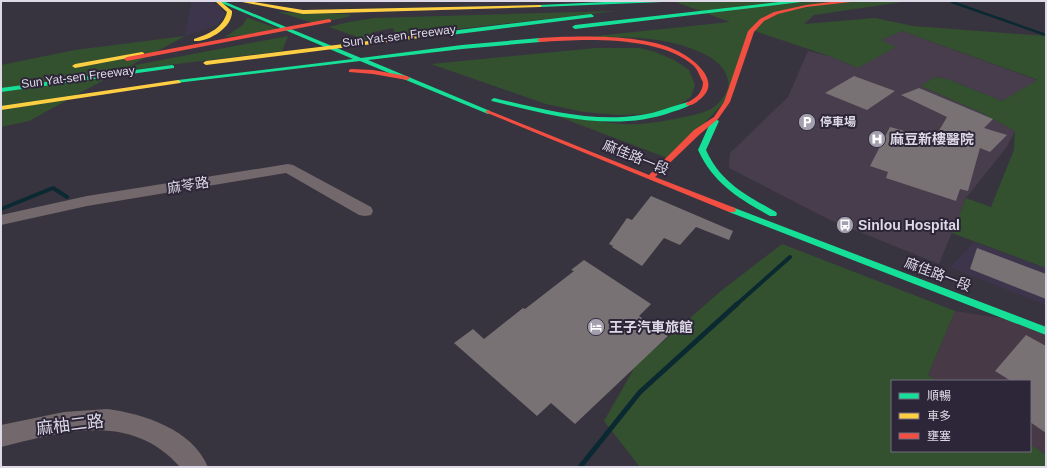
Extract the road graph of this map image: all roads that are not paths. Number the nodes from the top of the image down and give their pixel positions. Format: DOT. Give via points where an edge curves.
graph roads {
  1 [pos="218,1"];
  2 [pos="236,1"];
  3 [pos="240,1"];
  4 [pos="721,1"];
  5 [pos="801,1"];
  6 [pos="851,1"];
  7 [pos="665,4"];
  8 [pos="682,5"];
  9 [pos="460,9"];
  10 [pos="304,26"];
  11 [pos="290,29"];
  12 [pos="86,64"];
  13 [pos="198,64"];
  14 [pos="400,64"];
  15 [pos="182,66"];
  16 [pos="63,68"];
  17 [pos="322,69"];
  18 [pos="407,78"];
  19 [pos="1,90"];
  20 [pos="1,99"];
  21 [pos="84,105"];
  22 [pos="1,108"];
  23 [pos="1,117"];
  24 [pos="716,118"];
  25 [pos="544,121"];
  26 [pos="650,178"];
  27 [pos="724,194"];
  28 [pos="365,211"];
  29 [pos="1,220"];
  30 [pos="1046,331"];
  31 [pos="1,436"];
  32 [pos="196,467"];
  1 -- 11 [label="main road, 麻佳路一段"];
  1 -- 12 [label="main road" via="230,12 230,18 222,28 208,36 179,46"];
  2 -- 10 [label="main road"];
  3 -- 9 [label="main road" via="303,12"];
  4 -- 8 [label="main road"];
  5 -- 20 [label="main road, Sun Yat-sen Freeway" via="406,46"];
  6 -- 24 [label="main road" via="799,8 776,13 762,20 750,31 727,102"];
  7 -- 9 [label="main road"];
  7 -- 13 [label="main road, Sun Yat-sen Freeway"];
  9 -- 10 [label="main road" via="360,17"];
  10 -- 11 [label="main road"];
  10 -- 14 [label="main road"];
  11 -- 12 [label="main road" via="130,59"];
  11 -- 18 [label="main road, 麻佳路一段"];
  12 -- 16 [label="main road"];
  15 -- 19 [label="main road, Sun Yat-sen Freeway"];
  17 -- 18 [label="main road" via="360,71"];
  17 -- 22 [label="main road" via="192,80"];
  17 -- 25 [label="main road" via="421,52 572,39 646,43 679,53 702,70 706,81 705,89 693,102 650,116 621,120 564,117 490,99"];
  18 -- 26 [label="main road, 麻佳路一段"];
  21 -- 23 [label="main road"];
  24 -- 26 [label="main road" via="696,132"];
  24 -- 27 [label="main road" via="702,150 707,164 718,178 732,189 777,216"];
  26 -- 30 [label="main road, 麻佳路一段"];
  28 -- 29 [label="street, 麻苓路" via="288,168 87,201"];
  31 -- 32 [label="street, 麻柚二路" via="67,422 124,422 156,432 169,440"];
}
